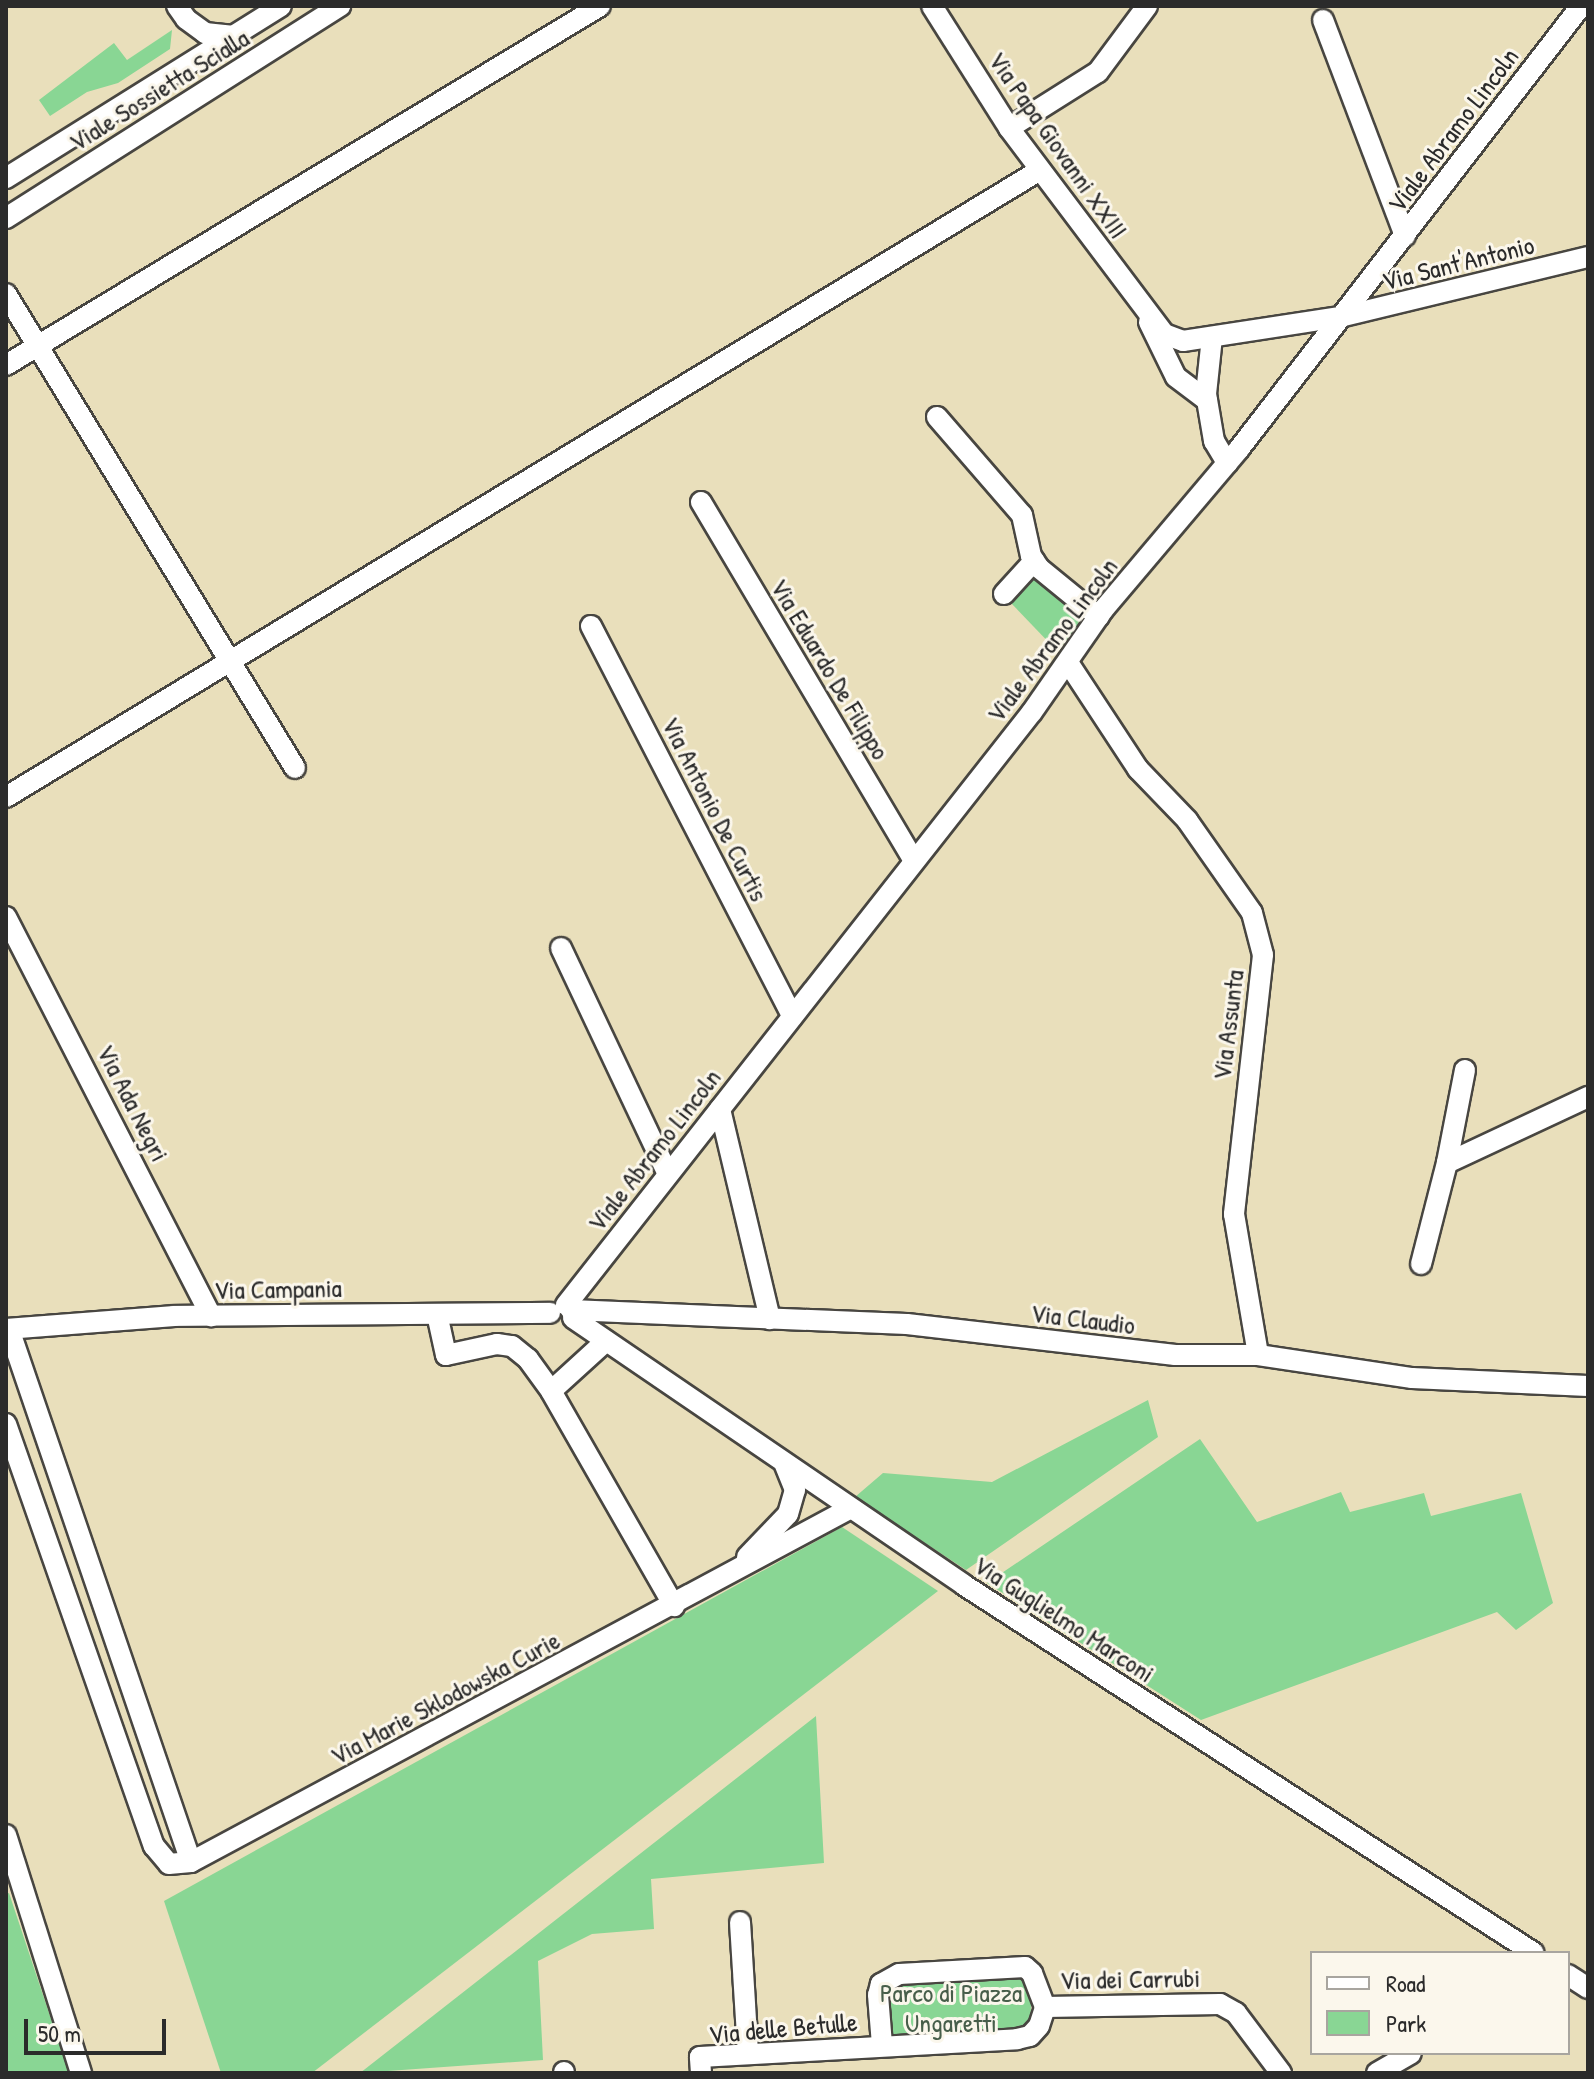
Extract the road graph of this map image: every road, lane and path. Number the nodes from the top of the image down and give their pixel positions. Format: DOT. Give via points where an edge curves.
graph roads {
  1 [pos="281,6"];
  2 [pos="340,6"];
  3 [pos="600,6"];
  4 [pos="932,6"];
  5 [pos="1147,6"];
  6 [pos="1581,6"];
  7 [pos="182,12"];
  8 [pos="1323,20"];
  9 [pos="234,36"];
  10 [pos="180,69"];
  11 [pos="1009,128"];
  12 [pos="1040,170"];
  13 [pos="6,178"];
  14 [pos="12,214"];
  15 [pos="1405,236"];
  16 [pos="6,238"];
  17 [pos="1588,257"];
  18 [pos="6,294"];
  19 [pos="1144,311"];
  20 [pos="1340,317"];
  21 [pos="1212,337"];
  22 [pos="37,346"];
  23 [pos="6,365"];
  24 [pos="1207,400"];
  25 [pos="937,417"];
  26 [pos="1227,463"];
  27 [pos="701,502"];
  28 [pos="1034,561"];
  29 [pos="1004,594"];
  30 [pos="1099,617"];
  31 [pos="591,626"];
  32 [pos="229,660"];
  33 [pos="1069,664"];
  34 [pos="295,768"];
  35 [pos="6,797"];
  36 [pos="914,861"];
  37 [pos="6,917"];
  38 [pos="561,948"];
  39 [pos="792,1016"];
  40 [pos="1465,1070"];
  41 [pos="1588,1097"];
  42 [pos="720,1109"];
  43 [pos="1447,1163"];
  44 [pos="668,1174"];
  45 [pos="1421,1264"];
  46 [pos="565,1312"];
  47 [pos="437,1314"];
  48 [pos="211,1316"];
  49 [pos="770,1319"];
  50 [pos="7,1329"];
  51 [pos="606,1341"];
  52 [pos="1258,1355"];
  53 [pos="1588,1386"];
  54 [pos="551,1391"];
  55 [pos="6,1424"];
  56 [pos="785,1465"];
  57 [pos="849,1509"];
  58 [pos="722,1580"];
  59 [pos="674,1606"];
  60 [pos="6,1835"];
  61 [pos="191,1862"];
  62 [pos="740,1922"];
  63 [pos="1531,1951"];
  64 [pos="1570,1976"];
  65 [pos="1588,1988"];
  66 [pos="1045,2007"];
  67 [pos="882,2045"];
  68 [pos="748,2054"];
  69 [pos="1408,2055"];
  70 [pos="81,2073"];
  71 [pos="701,2073"];
  72 [pos="1281,2073"];
  73 [pos="1377,2073"];
  1 -- 9 [label="street, Viale Sossietta Scialla"];
  2 -- 14 [label="street, Viale Sossietta Scialla"];
  3 -- 22 [label="street"];
  4 -- 11 [label="street, Via Papa Giovanni XXIII"];
  5 -- 11 [label="street" via="1098,72"];
  6 -- 15 [label="street, Viale Abramo Lincoln"];
  7 -- 9 [label="street" via="205,33"];
  7 -- 10 [label="street" via="190,44"];
  8 -- 15 [label="street"];
  9 -- 10 [label="street, Viale Sossietta Scialla"];
  10 -- 13 [label="street, Viale Sossietta Scialla"];
  11 -- 12 [label="street, Via Papa Giovanni XXIII"];
  12 -- 19 [label="street, Via Papa Giovanni XXIII"];
  12 -- 32 [label="street"];
  14 -- 16 [label="street"];
  15 -- 20 [label="street, Viale Abramo Lincoln"];
  17 -- 20 [label="street, Via Sant'Antonio"];
  18 -- 22 [label="street"];
  19 -- 21 [label="street, Via Papa Giovanni XXIII" via="1164,334 1183,341"];
  19 -- 24 [label="street, Via Papa Giovanni XXIII" via="1176,377"];
  20 -- 21 [label="street, Via Sant'Antonio"];
  20 -- 26 [label="street, Viale Abramo Lincoln"];
  21 -- 24 [label="street"];
  22 -- 23 [label="street"];
  22 -- 32 [label="street"];
  24 -- 26 [label="street" via="1214,441"];
  25 -- 28 [label="street" via="1022,515"];
  26 -- 30 [label="street, Viale Abramo Lincoln"];
  27 -- 36 [label="street, Via Eduardo De Filippo"];
  28 -- 29 [label="street"];
  28 -- 30 [label="street"];
  30 -- 33 [label="street, Viale Abramo Lincoln"];
  31 -- 39 [label="street, Via Antonio De Curtis"];
  32 -- 34 [label="street"];
  32 -- 35 [label="street"];
  33 -- 36 [label="street, Viale Abramo Lincoln"];
  33 -- 52 [label="street, Via Assunta" via="1138,769 1187,820 1252,913 1263,955 1234,1214"];
  36 -- 39 [label="street, Viale Abramo Lincoln"];
  37 -- 48 [label="street, Via Ada Negri"];
  38 -- 44 [label="street"];
  39 -- 42 [label="street, Viale Abramo Lincoln"];
  40 -- 43 [label="street"];
  41 -- 43 [label="street"];
  42 -- 44 [label="street, Viale Abramo Lincoln"];
  42 -- 49 [label="street"];
  43 -- 45 [label="street"];
  44 -- 46 [label="street, Viale Abramo Lincoln"];
  46 -- 47 [label="street, Via Campania"];
  46 -- 49 [label="street, Via Claudio"];
  46 -- 51 [label="street, Via Guglielmo Marconi"];
  47 -- 48 [label="street, Via Campania"];
  47 -- 54 [label="street" via="446,1355 497,1344 512,1346"];
  48 -- 50 [label="street, Via Campania"];
  49 -- 52 [label="street, Via Claudio" via="907,1324 1175,1355"];
  50 -- 61 [label="street"];
  51 -- 54 [label="street"];
  51 -- 56 [label="street, Via Guglielmo Marconi"];
  52 -- 53 [label="street, Via Claudio" via="1412,1378"];
  54 -- 59 [label="street"];
  55 -- 61 [label="street" via="154,1846 169,1864"];
  56 -- 57 [label="street, Via Guglielmo Marconi"];
  56 -- 58 [label="street, Via Marie Sklodowska Curie" via="795,1490 788,1514"];
  57 -- 58 [label="street, Via Marie Sklodowska Curie"];
  57 -- 63 [label="street, Via Guglielmo Marconi"];
  58 -- 59 [label="street, Via Marie Sklodowska Curie"];
  59 -- 61 [label="street, Via Marie Sklodowska Curie"];
  60 -- 70 [label="street"];
  62 -- 68 [label="street"];
  64 -- 65 [label="street"];
  66 -- 67 [label="street, Via delle Betulle" via="1030,2036"];
  66 -- 67 [label="street" via="1037,1982 1025,1967 899,1974 881,1984 878,1995"];
  66 -- 72 [label="street, Via dei Carrubi" via="1220,2004 1236,2013"];
  67 -- 68 [label="street, Via delle Betulle"];
  68 -- 71 [label="street, Via delle Betulle" via="700,2057"];
  69 -- 73 [label="street"];
}
